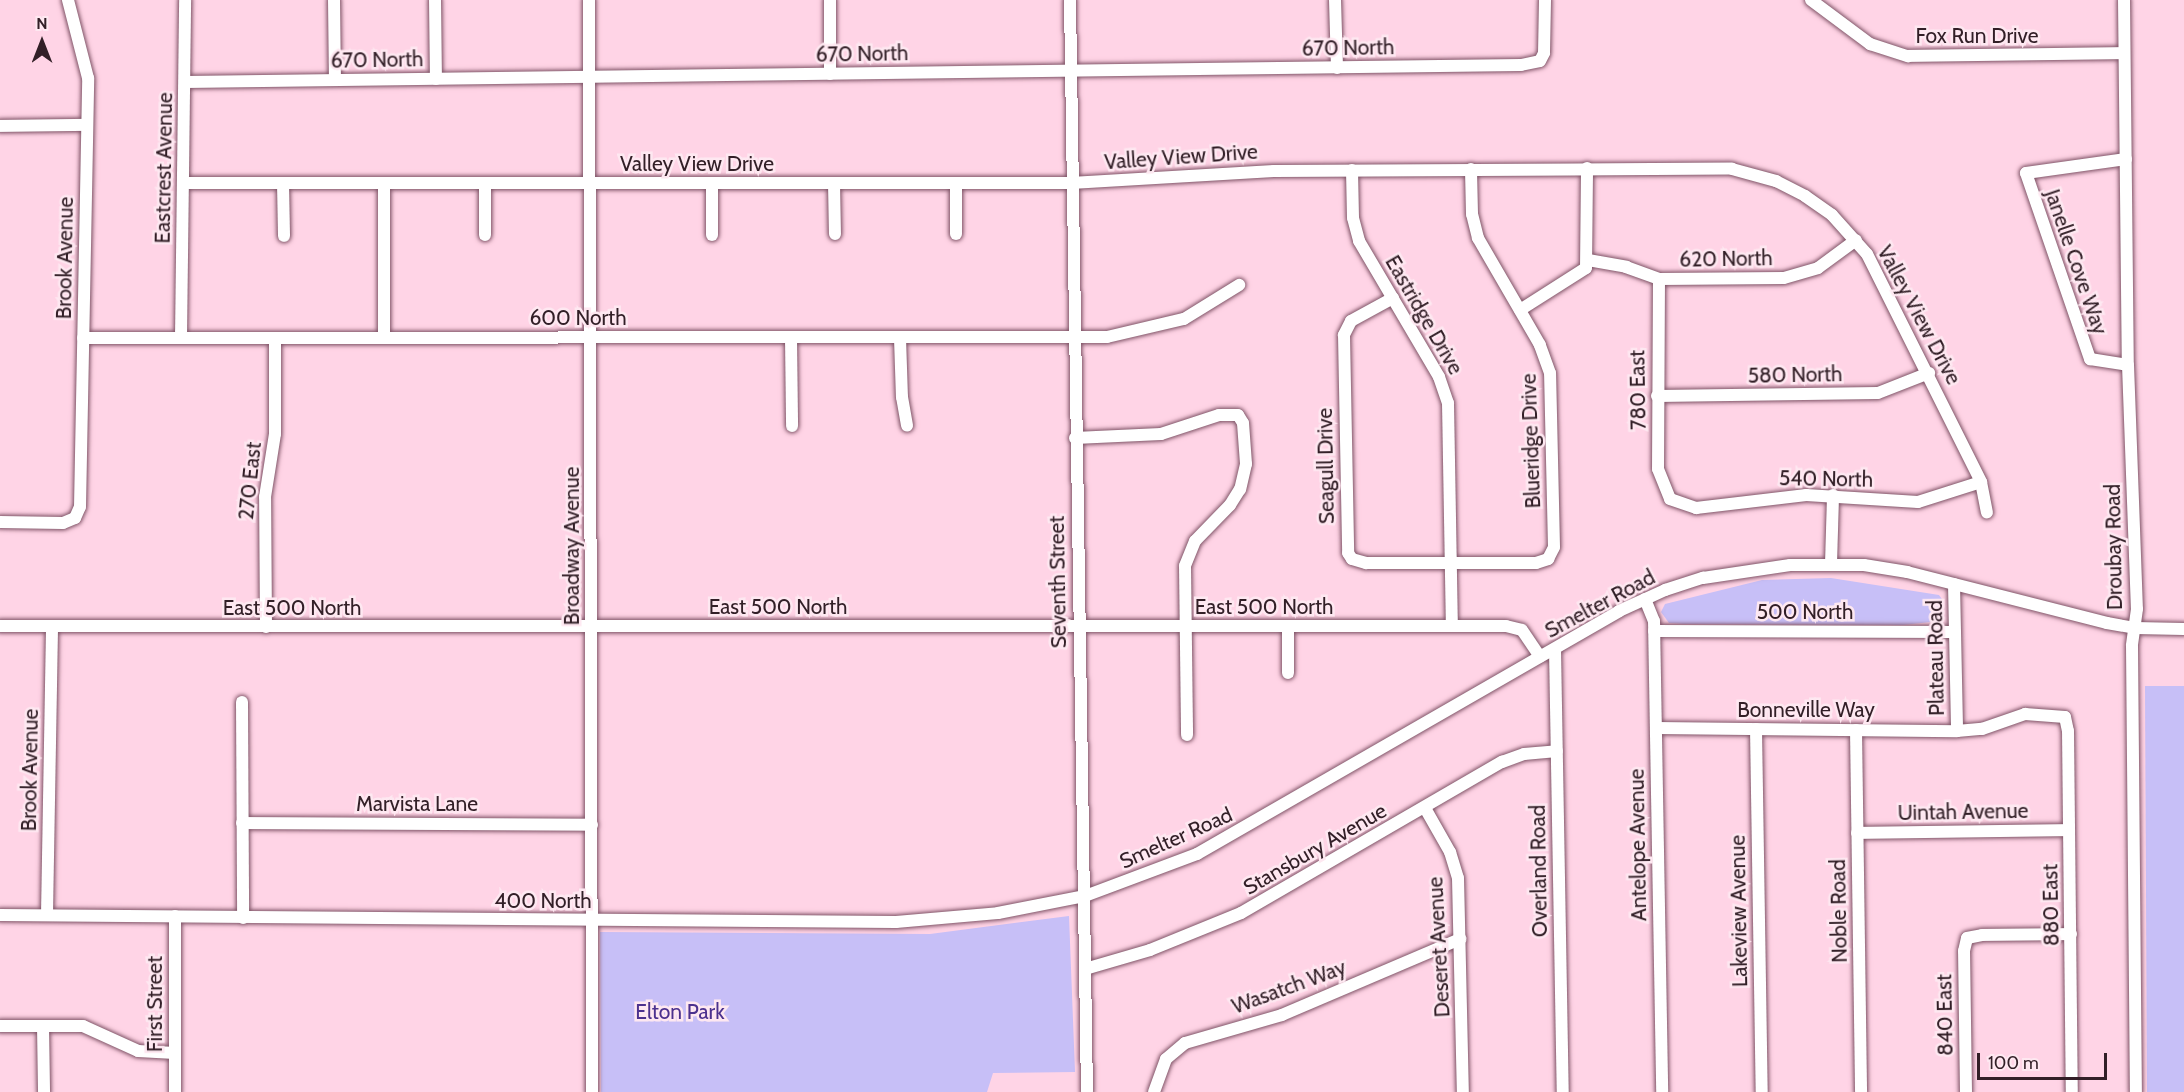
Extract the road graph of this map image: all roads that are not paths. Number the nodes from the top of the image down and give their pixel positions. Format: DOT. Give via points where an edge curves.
graph roads {
  1 [pos="68,0"];
  2 [pos="185,0"];
  3 [pos="334,0"];
  4 [pos="435,0"];
  5 [pos="590,0"];
  6 [pos="830,0"];
  7 [pos="1070,0"];
  8 [pos="1335,0"];
  9 [pos="1545,0"];
  10 [pos="1811,0"];
  11 [pos="2124,0"];
  12 [pos="2124,53"];
  13 [pos="1337,68"];
  14 [pos="1071,71"];
  15 [pos="830,74"];
  16 [pos="591,77"];
  17 [pos="436,79"];
  18 [pos="335,80"];
  19 [pos="185,82"];
  20 [pos="87,125"];
  21 [pos="0,126"];
  22 [pos="2126,159"];
  23 [pos="1587,168"];
  24 [pos="1472,169"];
  25 [pos="1352,170"];
  26 [pos="183,183"];
  27 [pos="283,183"];
  28 [pos="384,183"];
  29 [pos="484,183"];
  30 [pos="592,183"];
  31 [pos="712,183"];
  32 [pos="834,183"];
  33 [pos="956,183"];
  34 [pos="1071,183"];
  35 [pos="835,234"];
  36 [pos="957,234"];
  37 [pos="484,235"];
  38 [pos="712,235"];
  39 [pos="284,236"];
  40 [pos="1856,240"];
  41 [pos="1588,260"];
  42 [pos="1659,279"];
  43 [pos="1239,285"];
  44 [pos="1393,298"];
  45 [pos="1520,310"];
  46 [pos="1074,337"];
  47 [pos="83,338"];
  48 [pos="181,338"];
  49 [pos="275,338"];
  50 [pos="384,338"];
  51 [pos="591,338"];
  52 [pos="791,338"];
  53 [pos="900,338"];
  54 [pos="2128,365"];
  55 [pos="1929,373"];
  56 [pos="1658,396"];
  57 [pos="792,426"];
  58 [pos="907,426"];
  59 [pos="1075,438"];
  60 [pos="1981,482"];
  61 [pos="1833,495"];
  62 [pos="1670,499"];
  63 [pos="1987,512"];
  64 [pos="0,522"];
  65 [pos="1451,563"];
  66 [pos="1831,564"];
  67 [pos="1954,584"];
  68 [pos="1645,599"];
  69 [pos="0,626"];
  70 [pos="52,626"];
  71 [pos="1078,626"];
  72 [pos="1183,626"];
  73 [pos="1288,626"];
  74 [pos="1452,626"];
  75 [pos="266,627"];
  76 [pos="591,627"];
  77 [pos="2135,628"];
  78 [pos="2184,629"];
  79 [pos="1654,631"];
  80 [pos="1955,632"];
  81 [pos="1555,649"];
  82 [pos="1540,657"];
  83 [pos="1288,673"];
  84 [pos="242,702"];
  85 [pos="2065,717"];
  86 [pos="1656,728"];
  87 [pos="1756,729"];
  88 [pos="1856,730"];
  89 [pos="1957,731"];
  90 [pos="1187,735"];
  91 [pos="1557,751"];
  92 [pos="1425,808"];
  93 [pos="242,823"];
  94 [pos="592,825"];
  95 [pos="2069,830"];
  96 [pos="1857,833"];
  97 [pos="1085,896"];
  98 [pos="0,915"];
  99 [pos="47,915"];
  100 [pos="175,916"];
  101 [pos="243,918"];
  102 [pos="592,921"];
  103 [pos="2070,934"];
  104 [pos="1460,939"];
  105 [pos="1085,969"];
  106 [pos="0,1026"];
  107 [pos="43,1026"];
  108 [pos="175,1053"];
  109 [pos="44,1092"];
  110 [pos="175,1092"];
  111 [pos="592,1092"];
  112 [pos="1087,1092"];
  113 [pos="1154,1092"];
  114 [pos="1463,1092"];
  115 [pos="1563,1092"];
  116 [pos="1662,1092"];
  117 [pos="1762,1092"];
  118 [pos="1861,1092"];
  119 [pos="1966,1092"];
  120 [pos="2073,1092"];
  121 [pos="2136,1092"];
  1 -- 20 [label="street, Brook Avenue" via="87,68"];
  2 -- 19 [label="street, Eastcrest Avenue"];
  3 -- 18 [label="street"];
  4 -- 17 [label="street"];
  5 -- 16 [label="street, Broadway Avenue"];
  6 -- 15 [label="street"];
  7 -- 14 [label="street, Seventh Street"];
  8 -- 13 [label="street"];
  9 -- 13 [label="street, 670 North" via="1546,45 1540,61 1521,65"];
  10 -- 12 [label="street, Fox Run Drive" via="1861,39 1898,54"];
  11 -- 12 [label="street, Droubay Road"];
  12 -- 22 [label="street, Droubay Road"];
  13 -- 14 [label="street, 670 North"];
  14 -- 15 [label="street, 670 North"];
  14 -- 34 [label="street, Seventh Street"];
  15 -- 16 [label="street, 670 North"];
  16 -- 17 [label="street, 670 North"];
  16 -- 30 [label="street, Broadway Avenue"];
  17 -- 18 [label="street, 670 North"];
  18 -- 19 [label="street, 670 North"];
  19 -- 26 [label="street, Eastcrest Avenue"];
  20 -- 21 [label="street"];
  20 -- 47 [label="street, Brook Avenue"];
  22 -- 54 [label="street, Droubay Road"];
  22 -- 54 [label="street, Janelle Cove Way" via="2026,173 2090,359"];
  23 -- 24 [label="street, Valley View Drive"];
  23 -- 40 [label="street, Valley View Drive" via="1701,166 1754,174 1805,196"];
  23 -- 41 [label="street"];
  24 -- 25 [label="street, Valley View Drive"];
  24 -- 45 [label="street, Blueridge Drive" via="1476,230"];
  25 -- 34 [label="street, Valley View Drive"];
  25 -- 44 [label="street, Eastridge Drive" via="1356,234"];
  26 -- 27 [label="street, Valley View Drive"];
  26 -- 48 [label="street, Eastcrest Avenue"];
  27 -- 28 [label="street, Valley View Drive"];
  27 -- 39 [label="street"];
  28 -- 29 [label="street, Valley View Drive"];
  28 -- 50 [label="street"];
  29 -- 30 [label="street, Valley View Drive"];
  29 -- 37 [label="street"];
  30 -- 31 [label="street, Valley View Drive"];
  30 -- 51 [label="street, Broadway Avenue"];
  31 -- 32 [label="street, Valley View Drive"];
  31 -- 38 [label="street"];
  32 -- 33 [label="street, Valley View Drive"];
  32 -- 35 [label="street"];
  33 -- 34 [label="street, Valley View Drive"];
  33 -- 36 [label="street"];
  34 -- 46 [label="street, Seventh Street"];
  40 -- 42 [label="street, 620 North" via="1818,268 1798,276"];
  40 -- 55 [label="street, Valley View Drive" via="1878,269"];
  41 -- 42 [label="street, 620 North" via="1626,267"];
  41 -- 45 [label="street" via="1581,275"];
  42 -- 56 [label="street, 780 East"];
  43 -- 46 [label="street, 600 North" via="1198,312 1169,324 1123,335"];
  44 -- 65 [label="street, Eastridge Drive" via="1439,377 1448,403"];
  44 -- 65 [label="street, Seagull Drive" via="1351,321 1344,335 1348,553 1352,559 1366,563"];
  45 -- 65 [label="street, Blueridge Drive" via="1543,351 1550,373 1554,547 1548,559 1536,563"];
  46 -- 53 [label="street, 600 North"];
  46 -- 59 [label="street, Seventh Street"];
  47 -- 48 [label="street, 600 North"];
  47 -- 64 [label="street, Brook Avenue" via="80,507 75,518 63,523"];
  48 -- 49 [label="street, 600 North"];
  49 -- 50 [label="street, 600 North"];
  49 -- 75 [label="street, 270 East" via="275,434 265,497"];
  50 -- 51 [label="street, 600 North"];
  51 -- 52 [label="street, 600 North"];
  51 -- 76 [label="street, Broadway Avenue"];
  52 -- 53 [label="street, 600 North"];
  52 -- 57 [label="street"];
  53 -- 58 [label="street"];
  54 -- 77 [label="street, Droubay Road"];
  55 -- 56 [label="street, 580 North" via="1878,393"];
  55 -- 60 [label="street, Valley View Drive"];
  56 -- 62 [label="street, 780 East" via="1658,469"];
  59 -- 71 [label="street, Seventh Street"];
  59 -- 72 [label="street" via="1161,434 1219,414 1238,415 1246,433 1243,481 1230,505 1201,534 1187,557"];
  60 -- 61 [label="street, 540 North" via="1918,502"];
  60 -- 63 [label="street, Valley View Drive"];
  61 -- 62 [label="street, 540 North" via="1772,497 1696,508"];
  61 -- 66 [label="street"];
  65 -- 74 [label="street, Eastridge Drive"];
  66 -- 67 [label="street, Smelter Road" via="1896,570"];
  66 -- 68 [label="street, Smelter Road" via="1745,570 1703,578"];
  67 -- 77 [label="street, Smelter Road"];
  67 -- 80 [label="street, Plateau Road"];
  68 -- 79 [label="street, Antelope Avenue"];
  68 -- 81 [label="street, Smelter Road"];
  69 -- 70 [label="street, East 500 North"];
  70 -- 75 [label="street, East 500 North"];
  70 -- 99 [label="street, Brook Avenue"];
  71 -- 72 [label="street, East 500 North"];
  71 -- 76 [label="street, East 500 North"];
  71 -- 97 [label="street, Seventh Street"];
  72 -- 73 [label="street, East 500 North"];
  72 -- 90 [label="street"];
  73 -- 74 [label="street, East 500 North"];
  73 -- 83 [label="street"];
  74 -- 82 [label="street, East 500 North" via="1516,627"];
  75 -- 76 [label="street, East 500 North"];
  76 -- 94 [label="street, Broadway Avenue"];
  77 -- 78 [label="street, Smelter Road"];
  77 -- 121 [label="street, Droubay Road"];
  79 -- 80 [label="street, 500 North"];
  79 -- 86 [label="street, Antelope Avenue"];
  80 -- 89 [label="street, Plateau Road"];
  81 -- 82 [label="street, Smelter Road"];
  81 -- 91 [label="street, Overland Road"];
  82 -- 97 [label="street, Smelter Road" via="1247,828 1153,873"];
  84 -- 93 [label="street"];
  85 -- 89 [label="street, Bonneville Way" via="2025,714 1982,729"];
  85 -- 95 [label="street, 880 East"];
  86 -- 87 [label="street, Bonneville Way"];
  86 -- 116 [label="street, Antelope Avenue"];
  87 -- 88 [label="street, Bonneville Way"];
  87 -- 117 [label="street, Lakeview Avenue"];
  88 -- 89 [label="street, Bonneville Way"];
  88 -- 96 [label="street, Noble Road"];
  91 -- 92 [label="street, Stansbury Avenue" via="1509,759"];
  91 -- 115 [label="street, Overland Road"];
  92 -- 104 [label="street, Deseret Avenue" via="1456,870"];
  92 -- 105 [label="street, Stansbury Avenue" via="1241,913 1150,950"];
  93 -- 94 [label="street, Marvista Lane"];
  93 -- 101 [label="street"];
  94 -- 102 [label="street, Broadway Avenue"];
  95 -- 96 [label="street, Uintah Avenue"];
  95 -- 103 [label="street, 880 East"];
  96 -- 118 [label="street, Noble Road"];
  97 -- 102 [label="street, 400 North" via="998,913 930,920"];
  97 -- 105 [label="street, Seventh Street"];
  98 -- 99 [label="street, 400 North"];
  99 -- 100 [label="street, 400 North"];
  100 -- 101 [label="street, 400 North"];
  100 -- 108 [label="street, First Street"];
  101 -- 102 [label="street, 400 North"];
  102 -- 111 [label="street, Broadway Avenue"];
  103 -- 119 [label="street, 840 East" via="1967,938"];
  103 -- 120 [label="street, 880 East"];
  104 -- 113 [label="street, Wasatch Way" via="1282,1015 1185,1043 1166,1059"];
  104 -- 114 [label="street, Deseret Avenue"];
  105 -- 112 [label="street, Seventh Street"];
  106 -- 107 [label="street"];
  107 -- 108 [label="street" via="82,1026 138,1051"];
  107 -- 109 [label="street"];
  108 -- 110 [label="street, First Street"];
}
